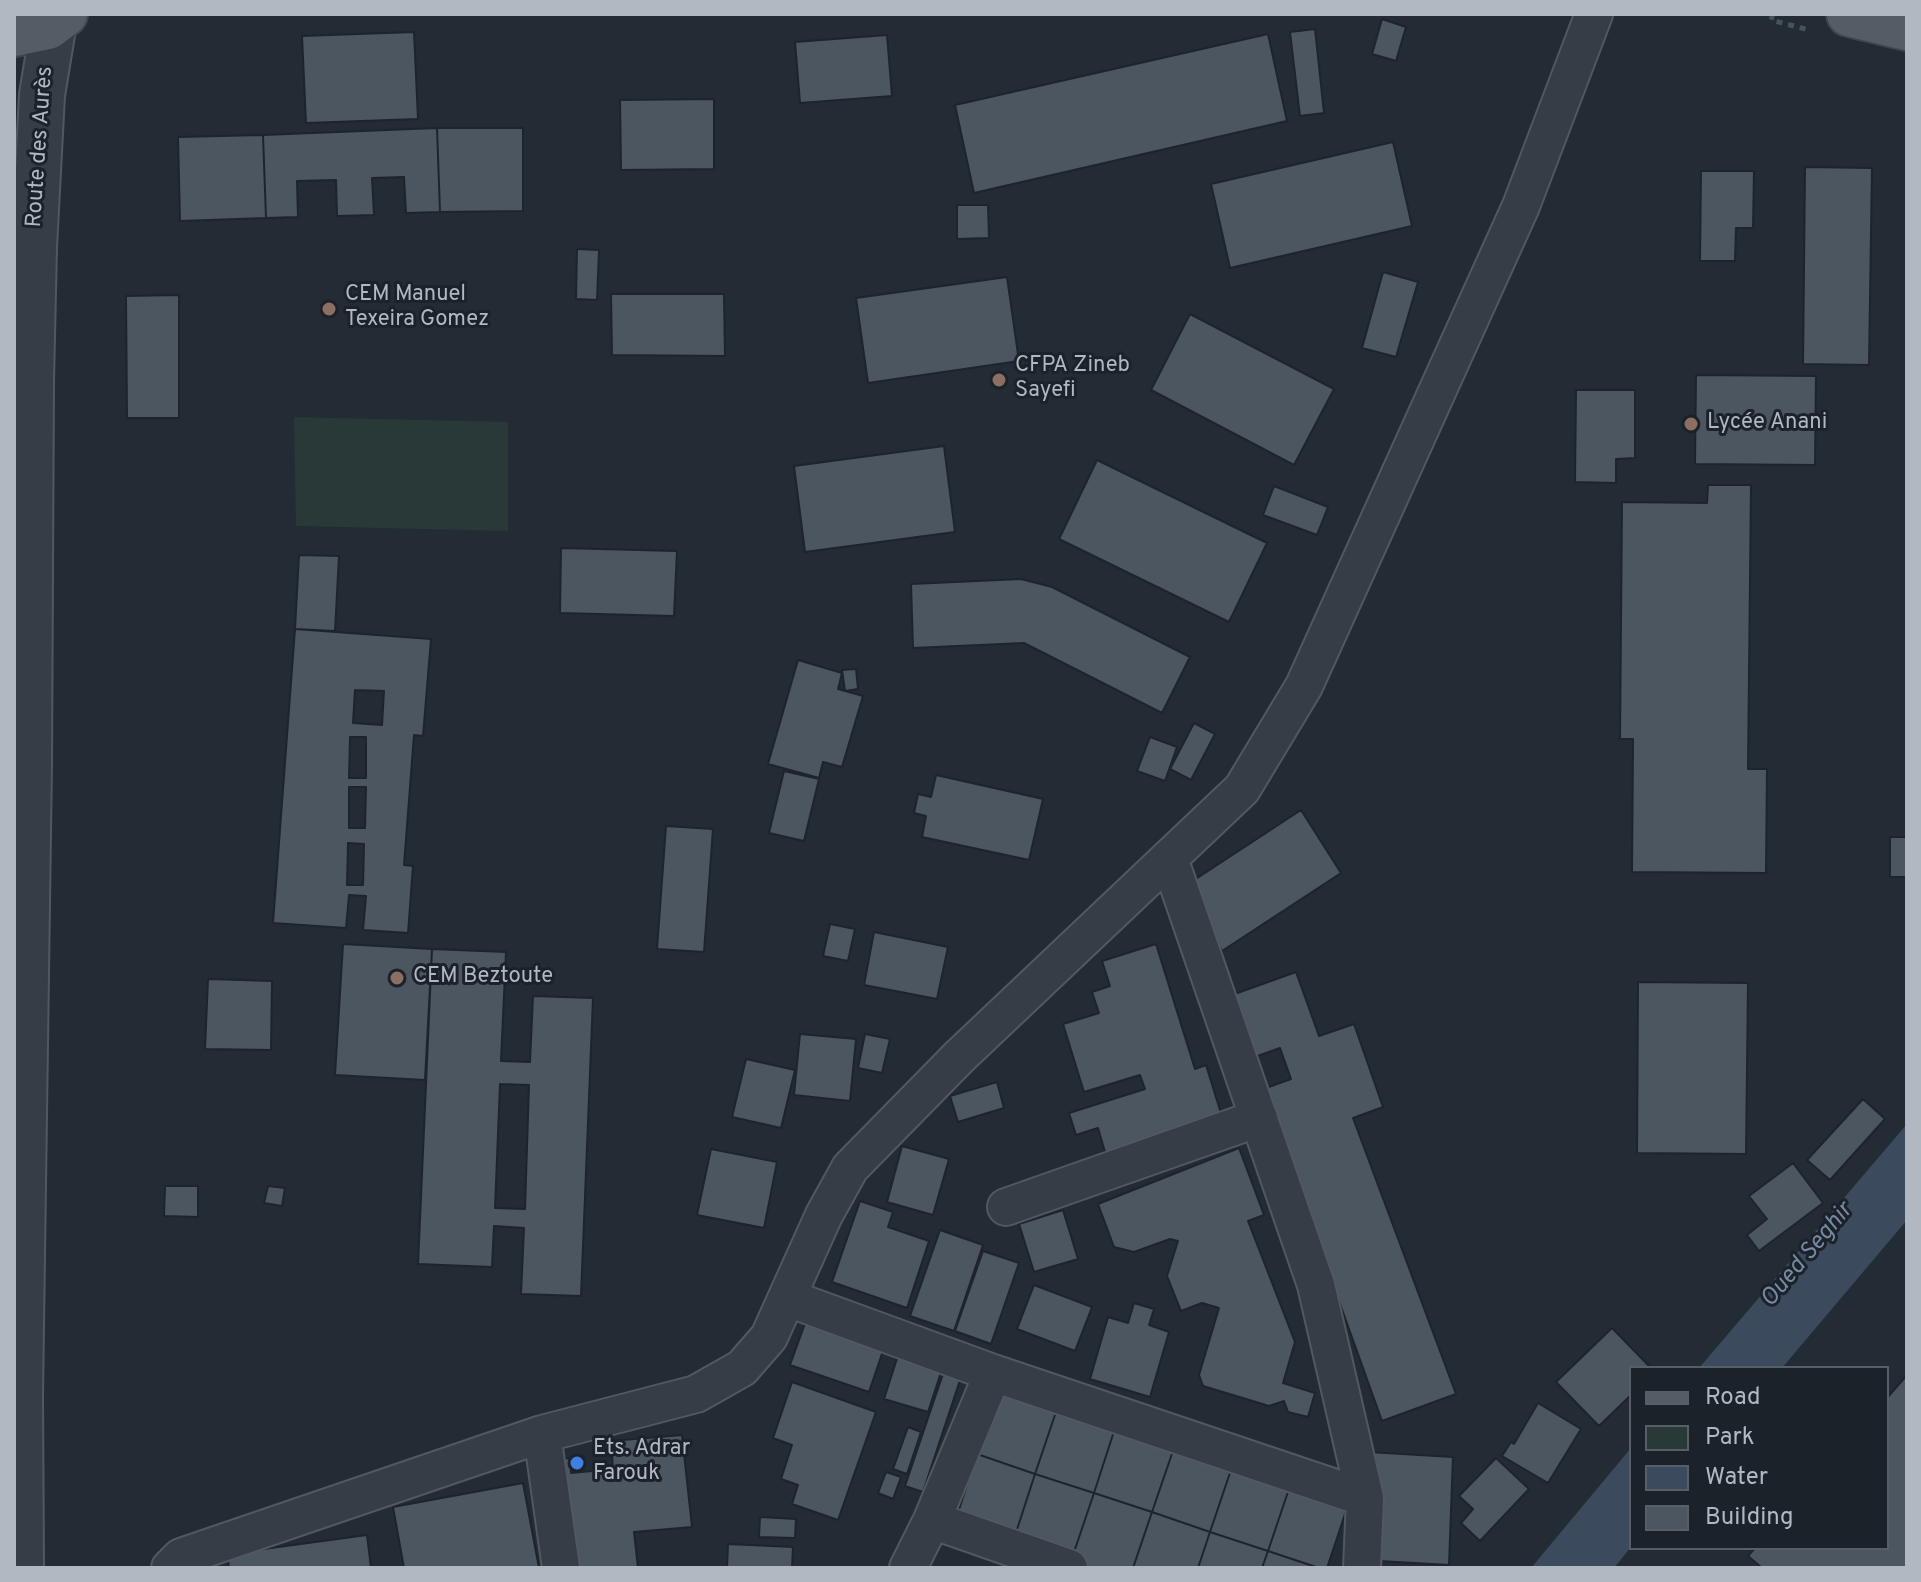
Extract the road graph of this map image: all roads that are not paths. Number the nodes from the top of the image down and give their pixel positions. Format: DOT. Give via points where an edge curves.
graph roads {
  1 [pos="1594,14"];
  2 [pos="1849,14"];
  3 [pos="44,23"];
  4 [pos="1907,28"];
  5 [pos="1169,858"];
  6 [pos="1259,1118"];
  7 [pos="1006,1207"];
  8 [pos="788,1298"];
  9 [pos="993,1373"];
  10 [pos="542,1434"];
  11 [pos="1365,1498"];
  12 [pos="932,1520"];
  13 [pos="179,1564"];
  14 [pos="21,1568"];
  15 [pos="561,1568"];
  16 [pos="908,1568"];
  17 [pos="1069,1568"];
  18 [pos="1362,1568"];
  1 -- 5 [label="street" via="1521,206 1304,686 1242,789"];
  2 -- 4 [label="main road"];
  3 -- 14 [label="street, Route des Aurès" via="31,366"];
  5 -- 6 [label="street"];
  5 -- 8 [label="street" via="850,1168"];
  6 -- 7 [label="street"];
  6 -- 11 [label="street" via="1316,1285"];
  8 -- 9 [label="street"];
  8 -- 10 [label="street" via="769,1337 742,1368 696,1394"];
  9 -- 11 [label="street"];
  9 -- 12 [label="street"];
  10 -- 13 [label="street"];
  10 -- 15 [label="street"];
  11 -- 18 [label="street"];
  12 -- 16 [label="street"];
  12 -- 17 [label="street"];
}
